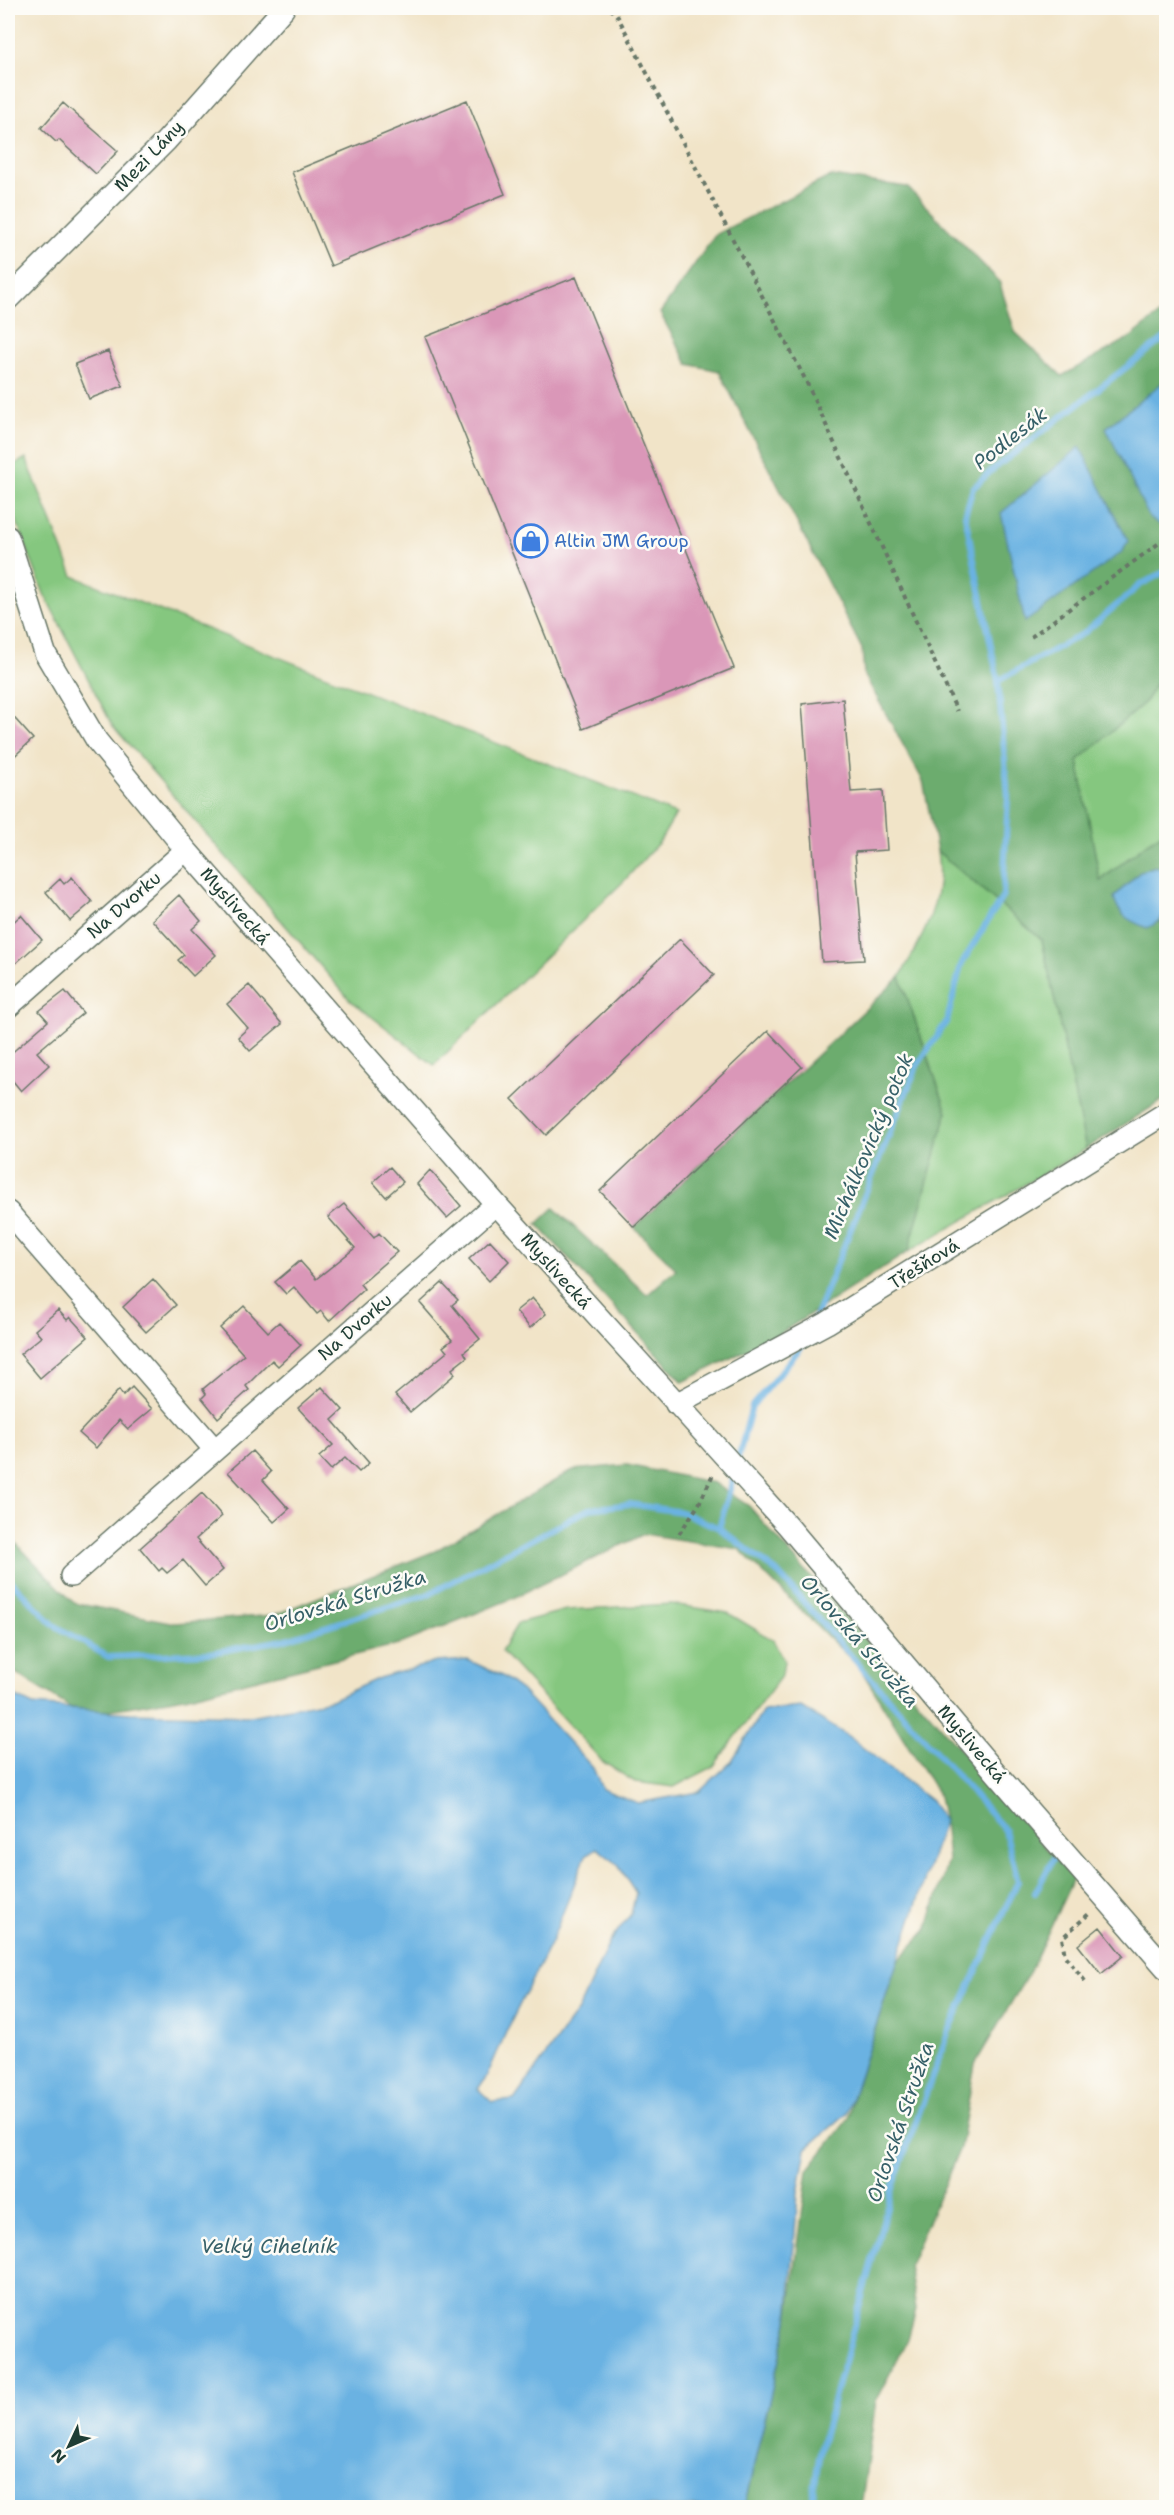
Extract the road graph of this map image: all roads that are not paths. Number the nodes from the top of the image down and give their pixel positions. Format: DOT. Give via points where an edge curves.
graph roads {
  1 [pos="284,8"];
  2 [pos="8,299"];
  3 [pos="8,537"];
  4 [pos="186,850"];
  5 [pos="8,1007"];
  6 [pos="1167,1113"];
  7 [pos="496,1204"];
  8 [pos="8,1212"];
  9 [pos="676,1404"];
  10 [pos="215,1450"];
  11 [pos="71,1576"];
  12 [pos="1167,1968"];
  1 -- 2 [label="street, Mezi Lány" via="166,141"];
  3 -- 4 [label="street, Myslivecká" via="45,653 97,741"];
  4 -- 5 [label="street, Na Dvorku"];
  4 -- 7 [label="street, Myslivecká"];
  6 -- 9 [label="street, Třešňová" via="827,1323"];
  7 -- 9 [label="street, Myslivecká"];
  7 -- 10 [label="street, Na Dvorku"];
  8 -- 10 [label="street"];
  9 -- 12 [label="street, Myslivecká" via="788,1526"];
  10 -- 11 [label="street, Na Dvorku"];
}
